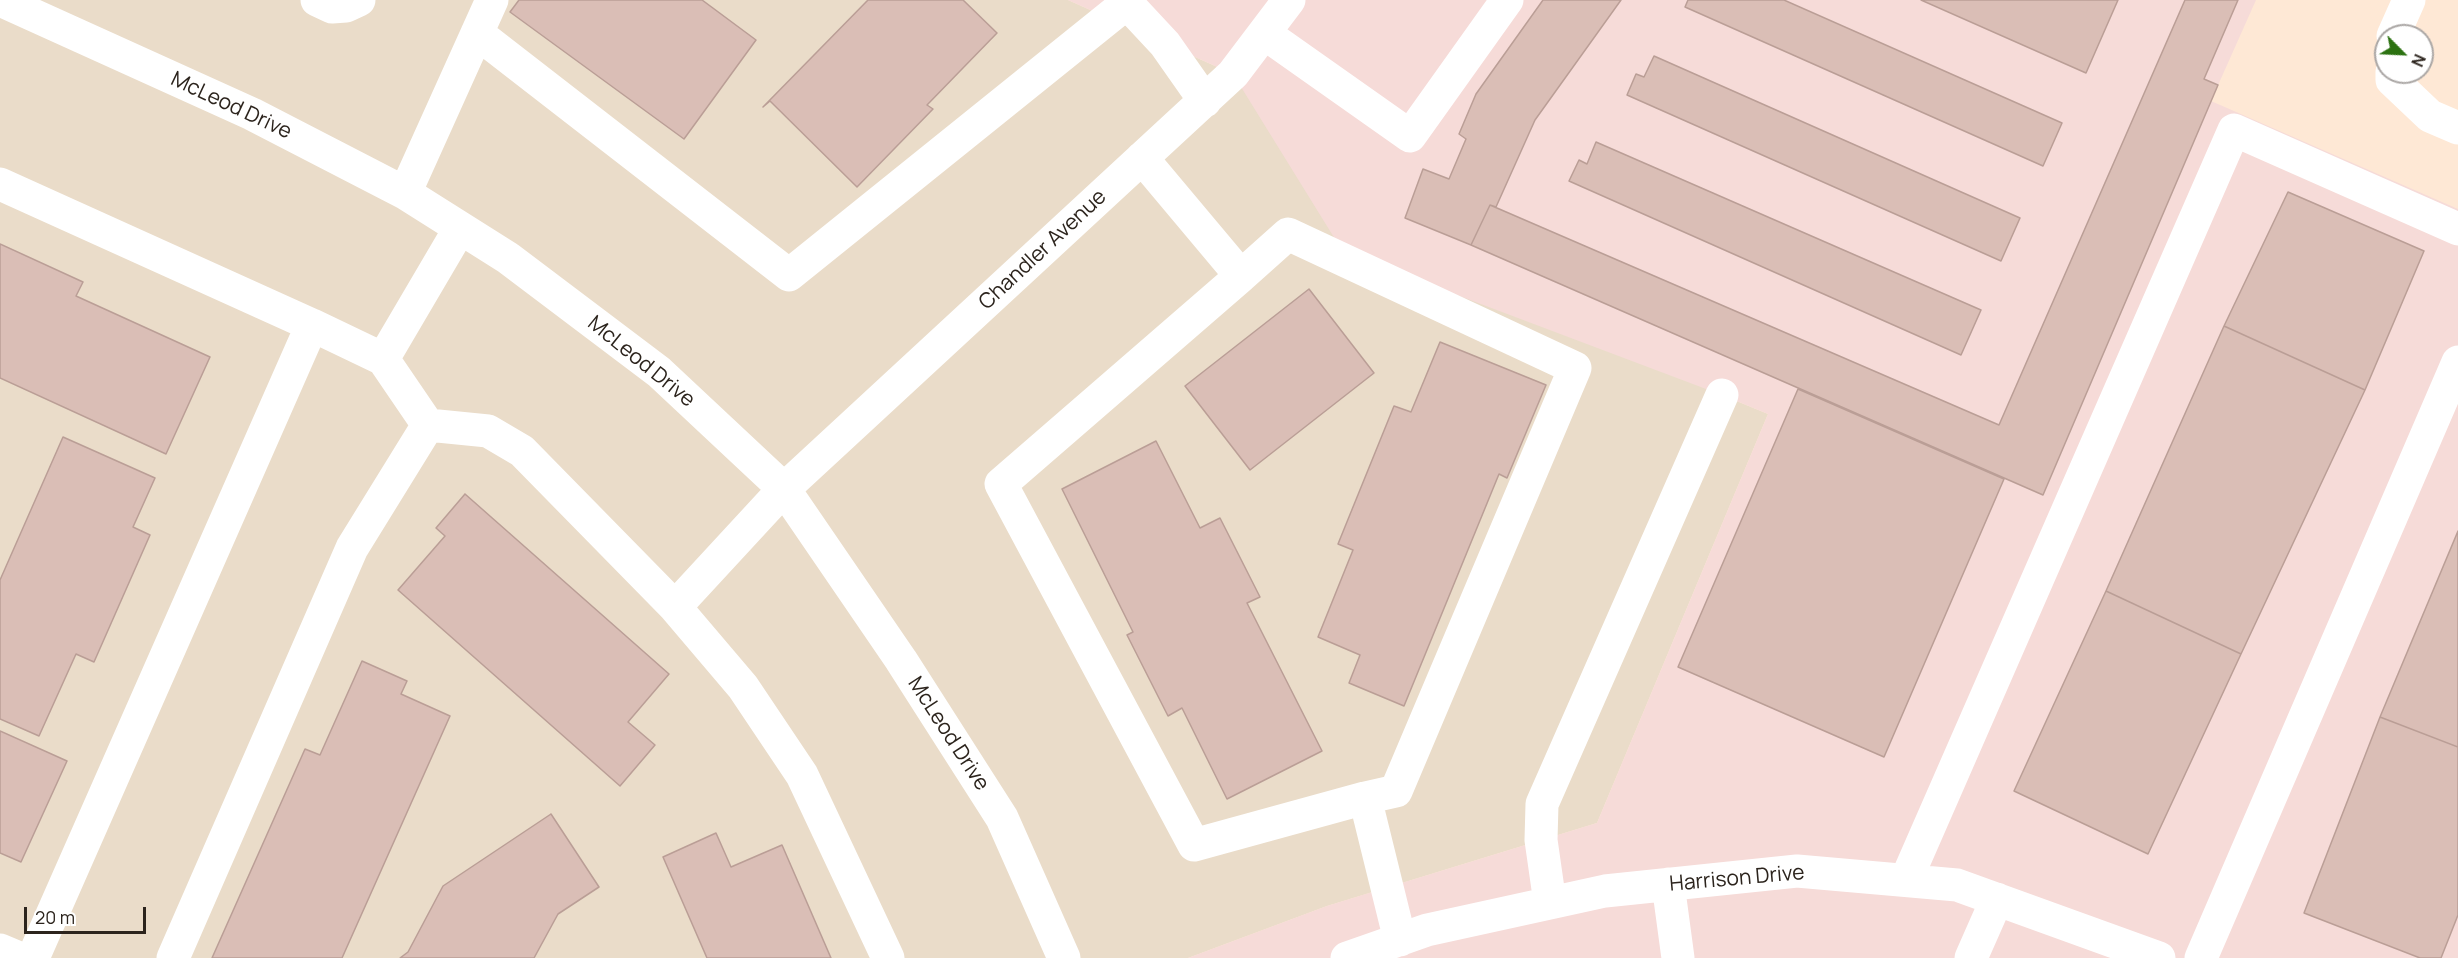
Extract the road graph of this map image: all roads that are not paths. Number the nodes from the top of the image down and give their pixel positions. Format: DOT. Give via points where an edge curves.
graph roads {
  1 [pos="0,0"];
  2 [pos="317,0"];
  3 [pos="359,0"];
  4 [pos="492,0"];
  5 [pos="1290,0"];
  6 [pos="1508,0"];
  7 [pos="2409,0"];
  8 [pos="1125,2"];
  9 [pos="64,13"];
  10 [pos="2398,24"];
  11 [pos="477,33"];
  12 [pos="1264,33"];
  13 [pos="2396,84"];
  14 [pos="1205,100"];
  15 [pos="2458,128"];
  16 [pos="1142,158"];
  17 [pos="0,184"];
  18 [pos="405,193"];
  19 [pos="460,228"];
  20 [pos="2458,229"];
  21 [pos="1241,276"];
  22 [pos="312,325"];
  23 [pos="383,359"];
  24 [pos="2458,362"];
  25 [pos="1722,395"];
  26 [pos="428,426"];
  27 [pos="784,489"];
  28 [pos="675,607"];
  29 [pos="1365,798"];
  30 [pos="1906,880"];
  31 [pos="1668,884"];
  32 [pos="1997,899"];
  33 [pos="1550,903"];
  34 [pos="1400,940"];
  35 [pos="0,950"];
  36 [pos="19,958"];
  37 [pos="33,958"];
  38 [pos="172,958"];
  39 [pos="888,958"];
  40 [pos="1064,958"];
  41 [pos="1347,958"];
  42 [pos="1678,958"];
  43 [pos="1971,958"];
  44 [pos="2159,958"];
  45 [pos="2201,958"];
  1 -- 9 [label="street, McLeod Drive"];
  2 -- 3 [label="street" via="332,7"];
  4 -- 11 [label="street"];
  5 -- 12 [label="street, Chandler Avenue"];
  6 -- 12 [label="street" via="1410,136"];
  7 -- 10 [label="street"];
  8 -- 11 [label="street" via="789,275"];
  8 -- 14 [label="street" via="1165,44"];
  9 -- 18 [label="street, McLeod Drive"];
  11 -- 18 [label="street"];
  12 -- 14 [label="street, Chandler Avenue" via="1233,74"];
  13 -- 15 [label="street" via="2430,116"];
  14 -- 16 [label="street, Chandler Avenue"];
  16 -- 21 [label="street"];
  16 -- 27 [label="street, Chandler Avenue"];
  17 -- 22 [label="street"];
  18 -- 19 [label="street, McLeod Drive"];
  19 -- 23 [label="street"];
  19 -- 27 [label="street, McLeod Drive" via="508,258 659,372"];
  20 -- 30 [label="street" via="2234,130"];
  21 -- 29 [label="street" via="1288,234 1575,368 1395,791"];
  21 -- 29 [label="street" via="1000,484 1194,845"];
  22 -- 23 [label="street"];
  22 -- 37 [label="street"];
  23 -- 26 [label="street"];
  24 -- 45 [label="street"];
  25 -- 33 [label="street" via="1542,804 1541,840"];
  26 -- 28 [label="street" via="488,431 522,451"];
  26 -- 38 [label="street" via="352,548"];
  27 -- 28 [label="street, Chandler Avenue"];
  27 -- 40 [label="street, McLeod Drive" via="902,660 1002,818"];
  28 -- 39 [label="street" via="743,687 802,775"];
  29 -- 34 [label="street"];
  30 -- 31 [label="street, Harrison Drive" via="1797,871"];
  30 -- 32 [label="street, Harrison Drive" via="1957,885"];
  31 -- 33 [label="street, Harrison Drive" via="1605,891"];
  31 -- 42 [label="street"];
  32 -- 43 [label="street"];
  32 -- 44 [label="street, Harrison Drive"];
  33 -- 34 [label="street, Harrison Drive" via="1427,930"];
  34 -- 41 [label="street, Harrison Drive"];
  35 -- 36 [label="street"];
}
